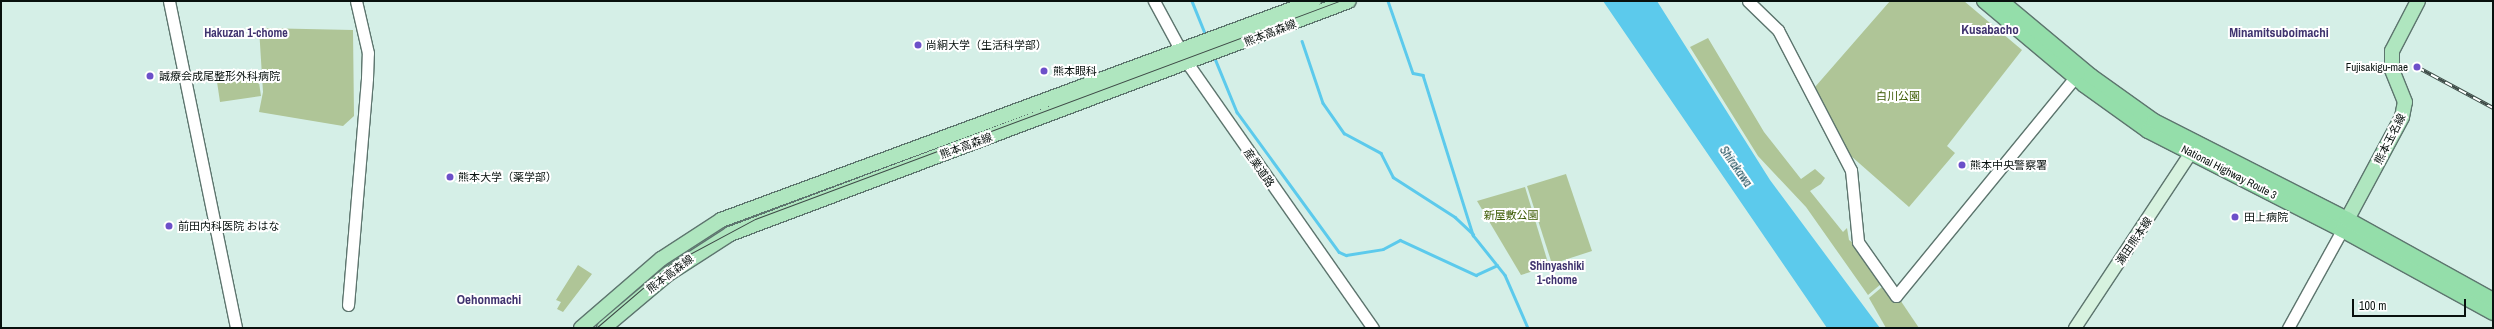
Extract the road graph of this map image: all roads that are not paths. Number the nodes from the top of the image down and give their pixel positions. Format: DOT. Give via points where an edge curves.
graph roads {
  1 [pos="169,1"];
  2 [pos="356,1"];
  3 [pos="1154,1"];
  4 [pos="1314,1"];
  5 [pos="1349,1"];
  6 [pos="1748,1"];
  7 [pos="1984,1"];
  8 [pos="2001,1"];
  9 [pos="2418,1"];
  10 [pos="1179,49"];
  11 [pos="1188,64"];
  12 [pos="2075,78"];
  13 [pos="2191,153"];
  14 [pos="2344,224"];
  15 [pos="2493,300"];
  16 [pos="348,305"];
  17 [pos="2493,313"];
  18 [pos="236,328"];
  19 [pos="581,328"];
  20 [pos="604,328"];
  21 [pos="1373,328"];
  22 [pos="2075,328"];
  23 [pos="2288,328"];
  1 -- 18 [label="street"];
  2 -- 16 [label="street" via="368,53"];
  3 -- 10 [label="street, 産業道路"];
  4 -- 10 [label="main road, 熊本高森線"];
  5 -- 11 [label="main road, 熊本高森線"];
  6 -- 12 [label="street" via="1778,30 1851,170 1858,242 1896,296"];
  7 -- 12 [label="highway, National Highway Route 3"];
  8 -- 14 [label="highway, National Highway Route 3" via="2096,80 2154,121"];
  9 -- 14 [label="main road, 熊本玉名線" via="2392,51 2392,69 2405,110"];
  10 -- 11 [label="street, 産業道路"];
  10 -- 19 [label="main road, 熊本高森線" via="721,220 661,259"];
  11 -- 20 [label="main road, 熊本高森線" via="730,234 668,274"];
  11 -- 21 [label="street, 産業道路"];
  12 -- 13 [label="highway, National Highway Route 3" via="2148,131"];
  13 -- 14 [label="highway, National Highway Route 3"];
  13 -- 22 [label="main road, 瀬田熊本線"];
  14 -- 15 [label="highway, National Highway Route 3"];
  14 -- 17 [label="highway, National Highway Route 3"];
  14 -- 23 [label="street"];
}
